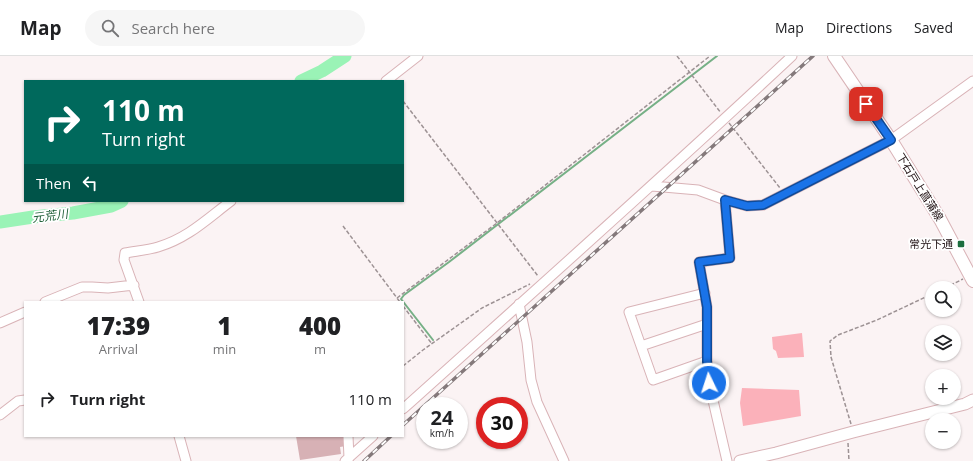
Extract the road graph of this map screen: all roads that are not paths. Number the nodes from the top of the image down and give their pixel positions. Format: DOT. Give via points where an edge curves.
graph roads {
  1 [pos="418,56"];
  2 [pos="792,56"];
  3 [pos="834,56"];
  4 [pos="387,80"];
  5 [pos="973,80"];
  6 [pos="891,140"];
  7 [pos="652,186"];
  8 [pos="725,200"];
  9 [pos="230,202"];
  10 [pos="972,277"];
  11 [pos="134,285"];
  12 [pos="705,293"];
  13 [pos="47,301"];
  14 [pos="139,301"];
  15 [pos="519,304"];
  16 [pos="24,312"];
  17 [pos="0,323"];
  18 [pos="707,324"];
  19 [pos="641,346"];
  20 [pos="707,361"];
  21 [pos="24,400"];
  22 [pos="973,400"];
  23 [pos="404,408"];
  24 [pos="0,415"];
  25 [pos="179,437"];
  26 [pos="348,437"];
  27 [pos="372,437"];
  28 [pos="347,459"];
  29 [pos="186,461"];
  30 [pos="564,461"];
  31 [pos="728,461"];
  32 [pos="740,461"];
  1 -- 4 [label="street"];
  2 -- 7 [label="street"];
  3 -- 6 [label="main road, 下石戸上菖蒲線"];
  5 -- 6 [label="street"];
  6 -- 8 [label="street" via="763,205 747,206"];
  6 -- 10 [label="main road, 下石戸上菖蒲線"];
  7 -- 8 [label="street" via="698,190"];
  7 -- 15 [label="street"];
  8 -- 12 [label="street" via="730,258 699,262"];
  9 -- 11 [label="street" via="186,236 159,247 125,253 124,260"];
  11 -- 13 [label="street" via="82,287"];
  11 -- 14 [label="street"];
  12 -- 18 [label="street"];
  12 -- 19 [label="street" via="629,312"];
  15 -- 23 [label="street"];
  15 -- 30 [label="street" via="537,402"];
  16 -- 17 [label="street"];
  18 -- 19 [label="street"];
  18 -- 20 [label="street"];
  19 -- 20 [label="street" via="653,380"];
  20 -- 31 [label="street" via="709,383"];
  21 -- 24 [label="street" via="18,401"];
  22 -- 32 [label="street"];
  25 -- 29 [label="street"];
  26 -- 28 [label="street"];
  27 -- 28 [label="street"];
}
